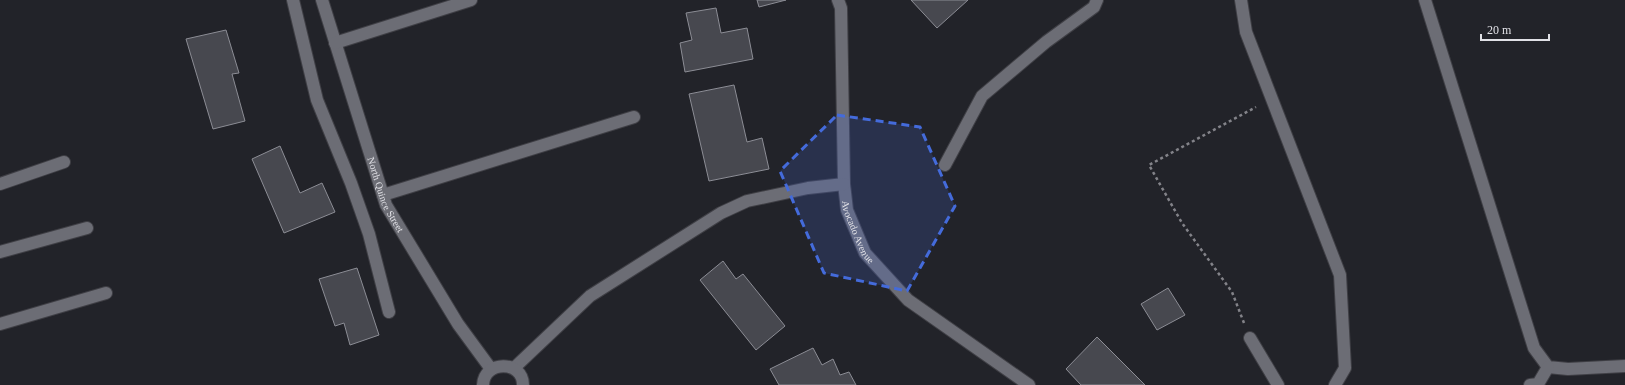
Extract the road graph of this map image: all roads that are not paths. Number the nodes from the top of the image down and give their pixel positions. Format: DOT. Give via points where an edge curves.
graph roads {
  1 [pos="293,0"];
  2 [pos="322,0"];
  3 [pos="471,0"];
  4 [pos="838,0"];
  5 [pos="1097,0"];
  6 [pos="1241,0"];
  7 [pos="1425,0"];
  8 [pos="454,3"];
  9 [pos="335,43"];
  10 [pos="634,117"];
  11 [pos="64,162"];
  12 [pos="945,165"];
  13 [pos="0,184"];
  14 [pos="844,184"];
  15 [pos="383,195"];
  16 [pos="87,228"];
  17 [pos="0,252"];
  18 [pos="106,293"];
  19 [pos="389,312"];
  20 [pos="0,324"];
  21 [pos="1250,338"];
  22 [pos="1625,366"];
  23 [pos="1548,367"];
  24 [pos="514,368"];
  25 [pos="491,369"];
  26 [pos="483,385"];
  27 [pos="523,385"];
  28 [pos="1029,385"];
  29 [pos="1278,385"];
  30 [pos="1335,385"];
  31 [pos="1530,385"];
  1 -- 19 [label="street" via="317,100 366,226"];
  2 -- 9 [label="street, North Quince Street"];
  3 -- 8 [label="street"];
  4 -- 14 [label="street, Avocado Avenue" via="841,8"];
  5 -- 12 [label="street" via="1094,7 1046,42 982,96"];
  6 -- 30 [label="street" via="1246,32 1340,275 1345,368"];
  7 -- 23 [label="street" via="1534,348"];
  8 -- 9 [label="street"];
  9 -- 15 [label="street, North Quince Street"];
  10 -- 15 [label="street"];
  11 -- 13 [label="street"];
  14 -- 24 [label="street" via="808,188 747,201 721,214 590,296"];
  14 -- 28 [label="street, Avocado Avenue" via="848,210 865,253 908,300"];
  15 -- 25 [label="street, North Quince Street" via="386,205 458,324"];
  16 -- 17 [label="street"];
  18 -- 20 [label="street"];
  21 -- 29 [label="street"];
  22 -- 23 [label="street" via="1568,369"];
  23 -- 31 [label="street" via="1538,384"];
  24 -- 25 [label="street" via="506,365"];
  24 -- 27 [label="street" via="520,373"];
  25 -- 26 [label="street"];
}
